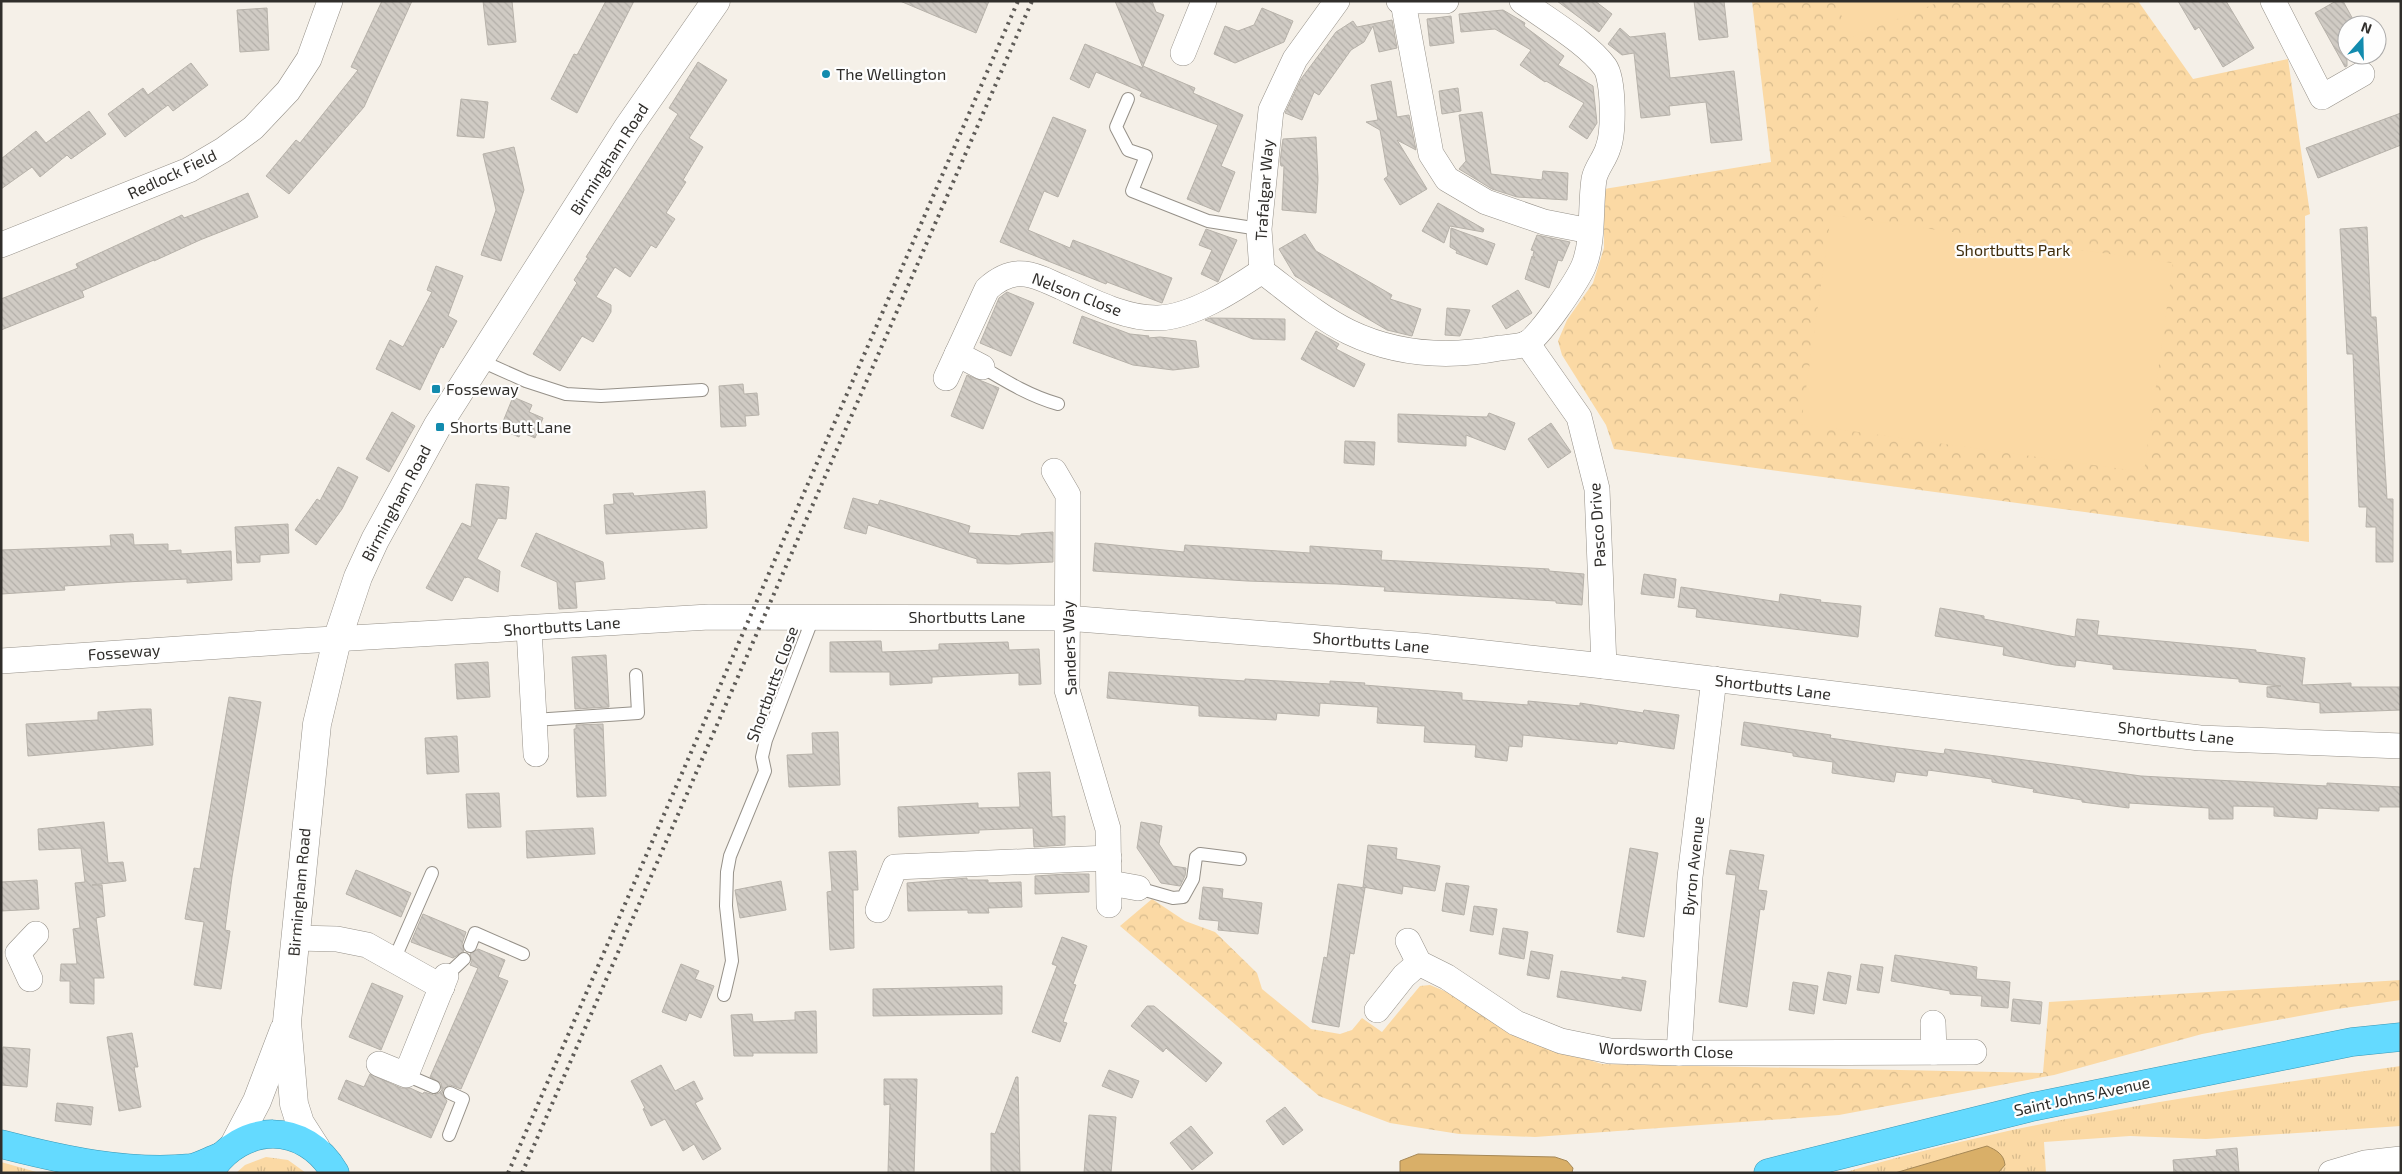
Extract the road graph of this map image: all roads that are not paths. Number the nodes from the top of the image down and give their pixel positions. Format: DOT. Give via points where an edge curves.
graph roads {
  1 [pos="330,1"];
  2 [pos="1204,1"];
  3 [pos="1337,1"];
  4 [pos="1399,1"];
  5 [pos="1446,1"];
  6 [pos="1522,1"];
  7 [pos="2272,1"];
  8 [pos="1403,2"];
  9 [pos="711,3"];
  10 [pos="1183,53"];
  11 [pos="2362,74"];
  12 [pos="1128,99"];
  13 [pos="1259,229"];
  14 [pos="1590,231"];
  15 [pos="1,245"];
  16 [pos="1262,272"];
  17 [pos="1527,343"];
  18 [pos="957,354"];
  19 [pos="480,360"];
  20 [pos="982,367"];
  21 [pos="946,378"];
  22 [pos="702,390"];
  23 [pos="1058,404"];
  24 [pos="1054,471"];
  25 [pos="814,616"];
  26 [pos="1066,618"];
  27 [pos="528,628"];
  28 [pos="337,640"];
  29 [pos="1,661"];
  30 [pos="1604,666"];
  31 [pos="636,675"];
  32 [pos="1714,679"];
  33 [pos="524,720"];
  34 [pos="2401,746"];
  35 [pos="536,754"];
  36 [pos="1109,858"];
  37 [pos="1240,859"];
  38 [pos="432,872"];
  39 [pos="1138,888"];
  40 [pos="878,910"];
  41 [pos="36,934"];
  42 [pos="296,938"];
  43 [pos="1408,941"];
  44 [pos="470,946"];
  45 [pos="9,951"];
  46 [pos="523,954"];
  47 [pos="464,959"];
  48 [pos="394,960"];
  49 [pos="1419,963"];
  50 [pos="30,979"];
  51 [pos="444,982"];
  52 [pos="724,995"];
  53 [pos="1377,1010"];
  54 [pos="286,1022"];
  55 [pos="1933,1023"];
  56 [pos="2401,1038"];
  57 [pos="1934,1052"];
  58 [pos="1974,1052"];
  59 [pos="1679,1053"];
  60 [pos="379,1064"];
  61 [pos="406,1075"];
  62 [pos="434,1086"];
  63 [pos="450,1093"];
  64 [pos="449,1135"];
  65 [pos="1,1144"];
  66 [pos="316,1148"];
  67 [pos="221,1158"];
  68 [pos="2401,1159"];
  69 [pos="93,1170"];
  70 [pos="335,1173"];
  71 [pos="1768,1173"];
  72 [pos="2331,1173"];
  1 -- 15 [label="street, Redlock Field" via="309,59 288,90 253,128 189,170"];
  2 -- 10 [label="street"];
  3 -- 13 [label="street, Trafalgar Way" via="1295,59 1271,110"];
  4 -- 8 [label="street"];
  5 -- 8 [label="street"];
  6 -- 14 [label="street" via="1581,44 1605,68 1609,79 1613,132 1594,177"];
  7 -- 11 [label="street" via="2312,102"];
  8 -- 14 [label="street" via="1431,154 1447,179 1486,202 1544,222"];
  9 -- 19 [label="street, Birmingham Road"];
  12 -- 13 [label="lane" via="1116,127 1128,150 1146,156 1132,191 1208,221"];
  13 -- 16 [label="street, Trafalgar Way"];
  14 -- 17 [label="street" via="1584,265 1556,310"];
  16 -- 17 [label="street" via="1348,331 1381,344 1419,353 1448,354 1478,353"];
  16 -- 18 [label="street, Nelson Close" via="1188,312 1156,318 1101,304 1039,278 1025,274 1008,275 987,289"];
  17 -- 30 [label="street, Pasco Drive" via="1580,417 1597,489"];
  18 -- 20 [label="street"];
  18 -- 21 [label="street, Nelson Close"];
  19 -- 22 [label="lane" via="526,381 566,394 601,396"];
  19 -- 28 [label="street, Birmingham Road" via="438,425 375,540 358,577"];
  20 -- 23 [label="lane" via="1019,390"];
  24 -- 26 [label="street, Sanders Way" via="1068,495"];
  25 -- 26 [label="street, Shortbutts Lane"];
  25 -- 27 [label="street, Shortbutts Lane" via="709,617"];
  25 -- 52 [label="lane, Shortbutts Close" via="766,740 762,757 765,771 730,856 726,906 732,961"];
  26 -- 30 [label="street, Shortbutts Lane" via="1422,646"];
  26 -- 36 [label="street, Sanders Way" via="1067,690 1108,829"];
  27 -- 28 [label="street, Shortbutts Lane"];
  27 -- 33 [label="street"];
  28 -- 29 [label="street, Fosseway"];
  28 -- 42 [label="street, Birmingham Road" via="317,724"];
  30 -- 32 [label="street, Shortbutts Lane"];
  31 -- 33 [label="lane" via="638,713"];
  32 -- 34 [label="street, Shortbutts Lane" via="2200,738"];
  32 -- 59 [label="street, Byron Avenue" via="1690,877"];
  33 -- 35 [label="street"];
  36 -- 39 [label="street, Sanders Way" via="1110,894"];
  36 -- 40 [label="street" via="895,867"];
  37 -- 39 [label="lane" via="1200,854 1196,857 1189,891 1183,897 1173,898"];
  38 -- 48 [label="lane"];
  41 -- 45 [label="street"];
  42 -- 48 [label="street" via="355,941 367,944"];
  42 -- 54 [label="street, Birmingham Road"];
  43 -- 49 [label="street"];
  44 -- 46 [label="lane" via="475,933"];
  45 -- 50 [label="street"];
  47 -- 51 [label="lane"];
  48 -- 51 [label="street"];
  49 -- 53 [label="street" via="1404,976"];
  49 -- 59 [label="street, Wordsworth Close" via="1448,977 1516,1023 1561,1041 1610,1051"];
  51 -- 61 [label="street"];
  54 -- 66 [label="street, Birmingham Road" via="294,1104 300,1123"];
  54 -- 67 [label="street, Birmingham Road" via="258,1102"];
  55 -- 57 [label="street"];
  56 -- 71 [label="highway, Saint Johns Avenue" via="2352,1042 2041,1104"];
  57 -- 58 [label="street, Wordsworth Close"];
  57 -- 59 [label="street, Wordsworth Close"];
  60 -- 61 [label="street"];
  61 -- 62 [label="lane"];
  63 -- 64 [label="lane" via="464,1099"];
  65 -- 69 [label="highway"];
  66 -- 67 [label="highway" via="290,1136 261,1134"];
  66 -- 70 [label="highway"];
  67 -- 69 [label="highway" via="193,1168 167,1172"];
  68 -- 72 [label="street" via="2365,1163"];
}
